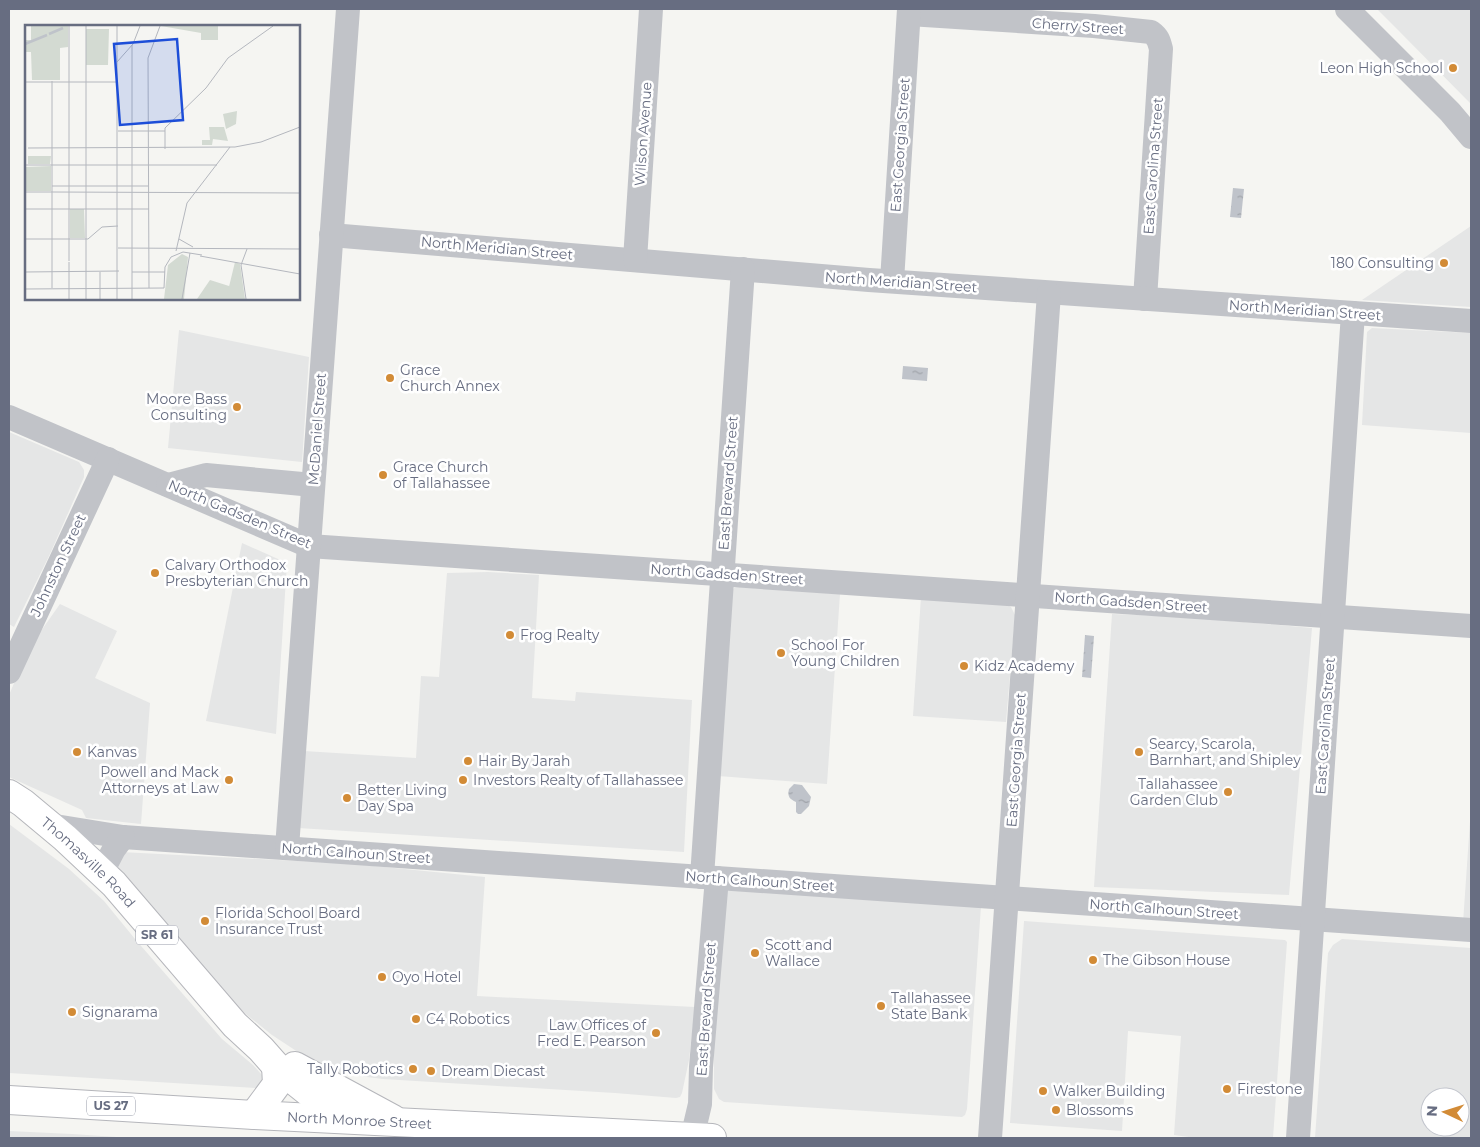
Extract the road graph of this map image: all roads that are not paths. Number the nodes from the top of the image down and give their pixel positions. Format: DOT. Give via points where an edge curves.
graph roads {
  1 [pos="348,9"];
  2 [pos="651,9"];
  3 [pos="1347,9"];
  4 [pos="909,12"];
  5 [pos="1057,16"];
  6 [pos="1155,35"];
  7 [pos="1471,137"];
  8 [pos="331,235"];
  9 [pos="635,260"];
  10 [pos="743,269"];
  11 [pos="892,281"];
  12 [pos="1049,292"];
  13 [pos="1145,299"];
  14 [pos="1353,313"];
  15 [pos="1471,321"];
  16 [pos="9,417"];
  17 [pos="108,459"];
  18 [pos="168,484"];
  19 [pos="313,485"];
  20 [pos="309,546"];
  21 [pos="722,574"];
  22 [pos="1028,595"];
  23 [pos="1332,616"];
  24 [pos="1471,626"];
  25 [pos="9,672"];
  26 [pos="9,794"];
  27 [pos="49,824"];
  28 [pos="123,837"];
  29 [pos="287,848"];
  30 [pos="102,872"];
  31 [pos="709,878"];
  32 [pos="1007,898"];
  33 [pos="1312,919"];
  34 [pos="1471,930"];
  35 [pos="269,1057"];
  36 [pos="9,1100"];
  37 [pos="254,1115"];
  38 [pos="342,1119"];
  39 [pos="399,1130"];
  40 [pos="698,1138"];
  41 [pos="990,1138"];
  42 [pos="1298,1138"];
  1 -- 8 [label="street, McDaniel Street"];
  2 -- 9 [label="street, Wilson Avenue"];
  3 -- 7 [label="street"];
  4 -- 5 [label="street, Cherry Street"];
  4 -- 11 [label="street, East Georgia Street"];
  5 -- 6 [label="street, Cherry Street"];
  6 -- 13 [label="street, East Carolina Street" via="1161,48"];
  8 -- 9 [label="street, North Meridian Street"];
  8 -- 19 [label="street, McDaniel Street"];
  9 -- 10 [label="street, North Meridian Street"];
  10 -- 11 [label="street, North Meridian Street"];
  10 -- 21 [label="street, East Brevard Street"];
  11 -- 12 [label="street, North Meridian Street"];
  12 -- 13 [label="street, North Meridian Street"];
  12 -- 22 [label="street, East Georgia Street"];
  13 -- 14 [label="street, North Meridian Street"];
  14 -- 15 [label="street, North Meridian Street"];
  14 -- 23 [label="street, East Carolina Street"];
  16 -- 17 [label="street, North Gadsden Street"];
  17 -- 18 [label="street, North Gadsden Street"];
  17 -- 25 [label="street, Johnston Street"];
  18 -- 19 [label="street" via="206,475"];
  18 -- 20 [label="street, North Gadsden Street"];
  19 -- 20 [label="street, McDaniel Street"];
  20 -- 21 [label="street, North Gadsden Street"];
  20 -- 29 [label="street, McDaniel Street"];
  21 -- 22 [label="street, North Gadsden Street"];
  21 -- 31 [label="street, East Brevard Street"];
  22 -- 23 [label="street, North Gadsden Street"];
  22 -- 32 [label="street, East Georgia Street"];
  23 -- 24 [label="street, North Gadsden Street"];
  23 -- 33 [label="street, East Carolina Street"];
  26 -- 27 [label="main road, Thomasville Road / SR 61"];
  27 -- 28 [label="street, North Calhoun Street"];
  27 -- 30 [label="main road, Thomasville Road / SR 61"];
  28 -- 29 [label="street, North Calhoun Street"];
  28 -- 30 [label="street"];
  29 -- 31 [label="street, North Calhoun Street"];
  30 -- 35 [label="main road, Thomasville Road / SR 61" via="235,1025"];
  31 -- 32 [label="street, North Calhoun Street"];
  31 -- 40 [label="street, East Brevard Street"];
  32 -- 33 [label="street, North Calhoun Street"];
  32 -- 41 [label="street, East Georgia Street"];
  33 -- 34 [label="street, North Calhoun Street"];
  33 -- 42 [label="street, East Carolina Street"];
  35 -- 37 [label="main road" via="276,1084"];
  35 -- 38 [label="main road, Thomasville Road / SR 61"];
  35 -- 39 [label="main road, Thomasville Road / SR 61" via="326,1082"];
  36 -- 37 [label="main road, North Monroe Street / US 27"];
  37 -- 38 [label="main road, North Monroe Street / US 27"];
  38 -- 39 [label="main road, North Monroe Street / US 27"];
  39 -- 40 [label="main road, North Monroe Street / US 27"];
}
